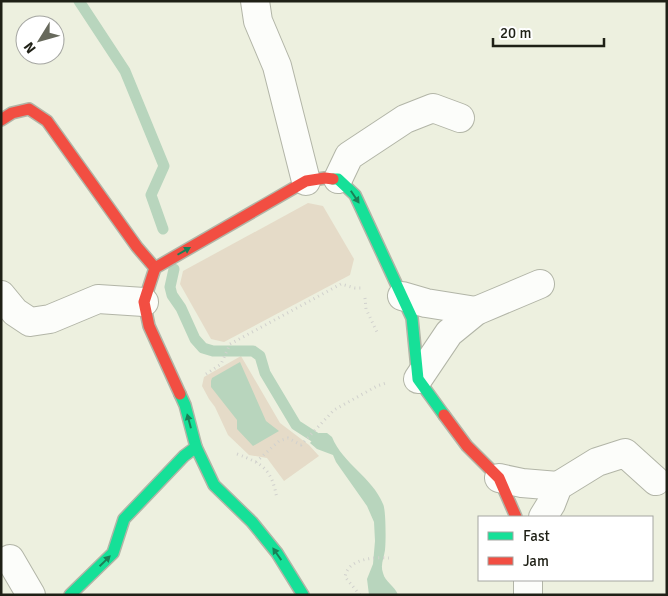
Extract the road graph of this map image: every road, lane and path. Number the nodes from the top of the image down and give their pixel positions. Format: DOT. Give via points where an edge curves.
graph roads {
  1 [pos="255,1"];
  2 [pos="460,118"];
  3 [pos="1,120"];
  4 [pos="338,179"];
  5 [pos="306,181"];
  6 [pos="155,268"];
  7 [pos="364,279"];
  8 [pos="540,284"];
  9 [pos="363,288"];
  10 [pos="1,295"];
  11 [pos="402,296"];
  12 [pos="144,302"];
  13 [pos="476,311"];
  14 [pos="382,342"];
  15 [pos="221,364"];
  16 [pos="418,379"];
  17 [pos="388,383"];
  18 [pos="196,447"];
  19 [pos="256,462"];
  20 [pos="499,478"];
  21 [pos="656,481"];
  22 [pos="558,486"];
  23 [pos="516,516"];
  24 [pos="544,516"];
  25 [pos="389,558"];
  26 [pos="10,559"];
  27 [pos="528,581"];
  28 [pos="30,595"];
  29 [pos="70,595"];
  30 [pos="304,595"];
  31 [pos="360,595"];
  32 [pos="528,595"];
  1 -- 5 [label="street" via="258,21 277,66"];
  2 -- 4 [label="street" via="433,108 405,119 349,156"];
  3 -- 6 [label="street" via="29,109 48,121"];
  4 -- 5 [label="street"];
  4 -- 11 [label="street, one-way" via="356,194"];
  6 -- 5 [label="street, one-way"];
  6 -- 12 [label="street"];
  7 -- 9 [label="path"];
  8 -- 13 [label="street"];
  9 -- 14 [label="path" via="366,309"];
  9 -- 15 [label="path" via="341,284 230,344"];
  10 -- 12 [label="street" via="14,312 30,322 50,319 98,299"];
  11 -- 13 [label="street"];
  11 -- 16 [label="street" via="412,318"];
  18 -- 12 [label="street, one-way" via="185,405 149,326"];
  13 -- 16 [label="street" via="449,332"];
  16 -- 20 [label="street" via="467,446"];
  17 -- 19 [label="path" via="334,410 301,445 288,438 279,441"];
  29 -- 18 [label="street, one-way" via="113,553 124,519"];
  30 -- 18 [label="street, one-way" via="277,552 252,522 214,486"];
  20 -- 22 [label="street"];
  20 -- 23 [label="street"];
  21 -- 22 [label="street" via="625,453 597,462"];
  22 -- 24 [label="street"];
  25 -- 31 [label="path" via="372,557 353,564 346,572 345,577"];
  26 -- 28 [label="street"];
  27 -- 32 [label="street"];
}
